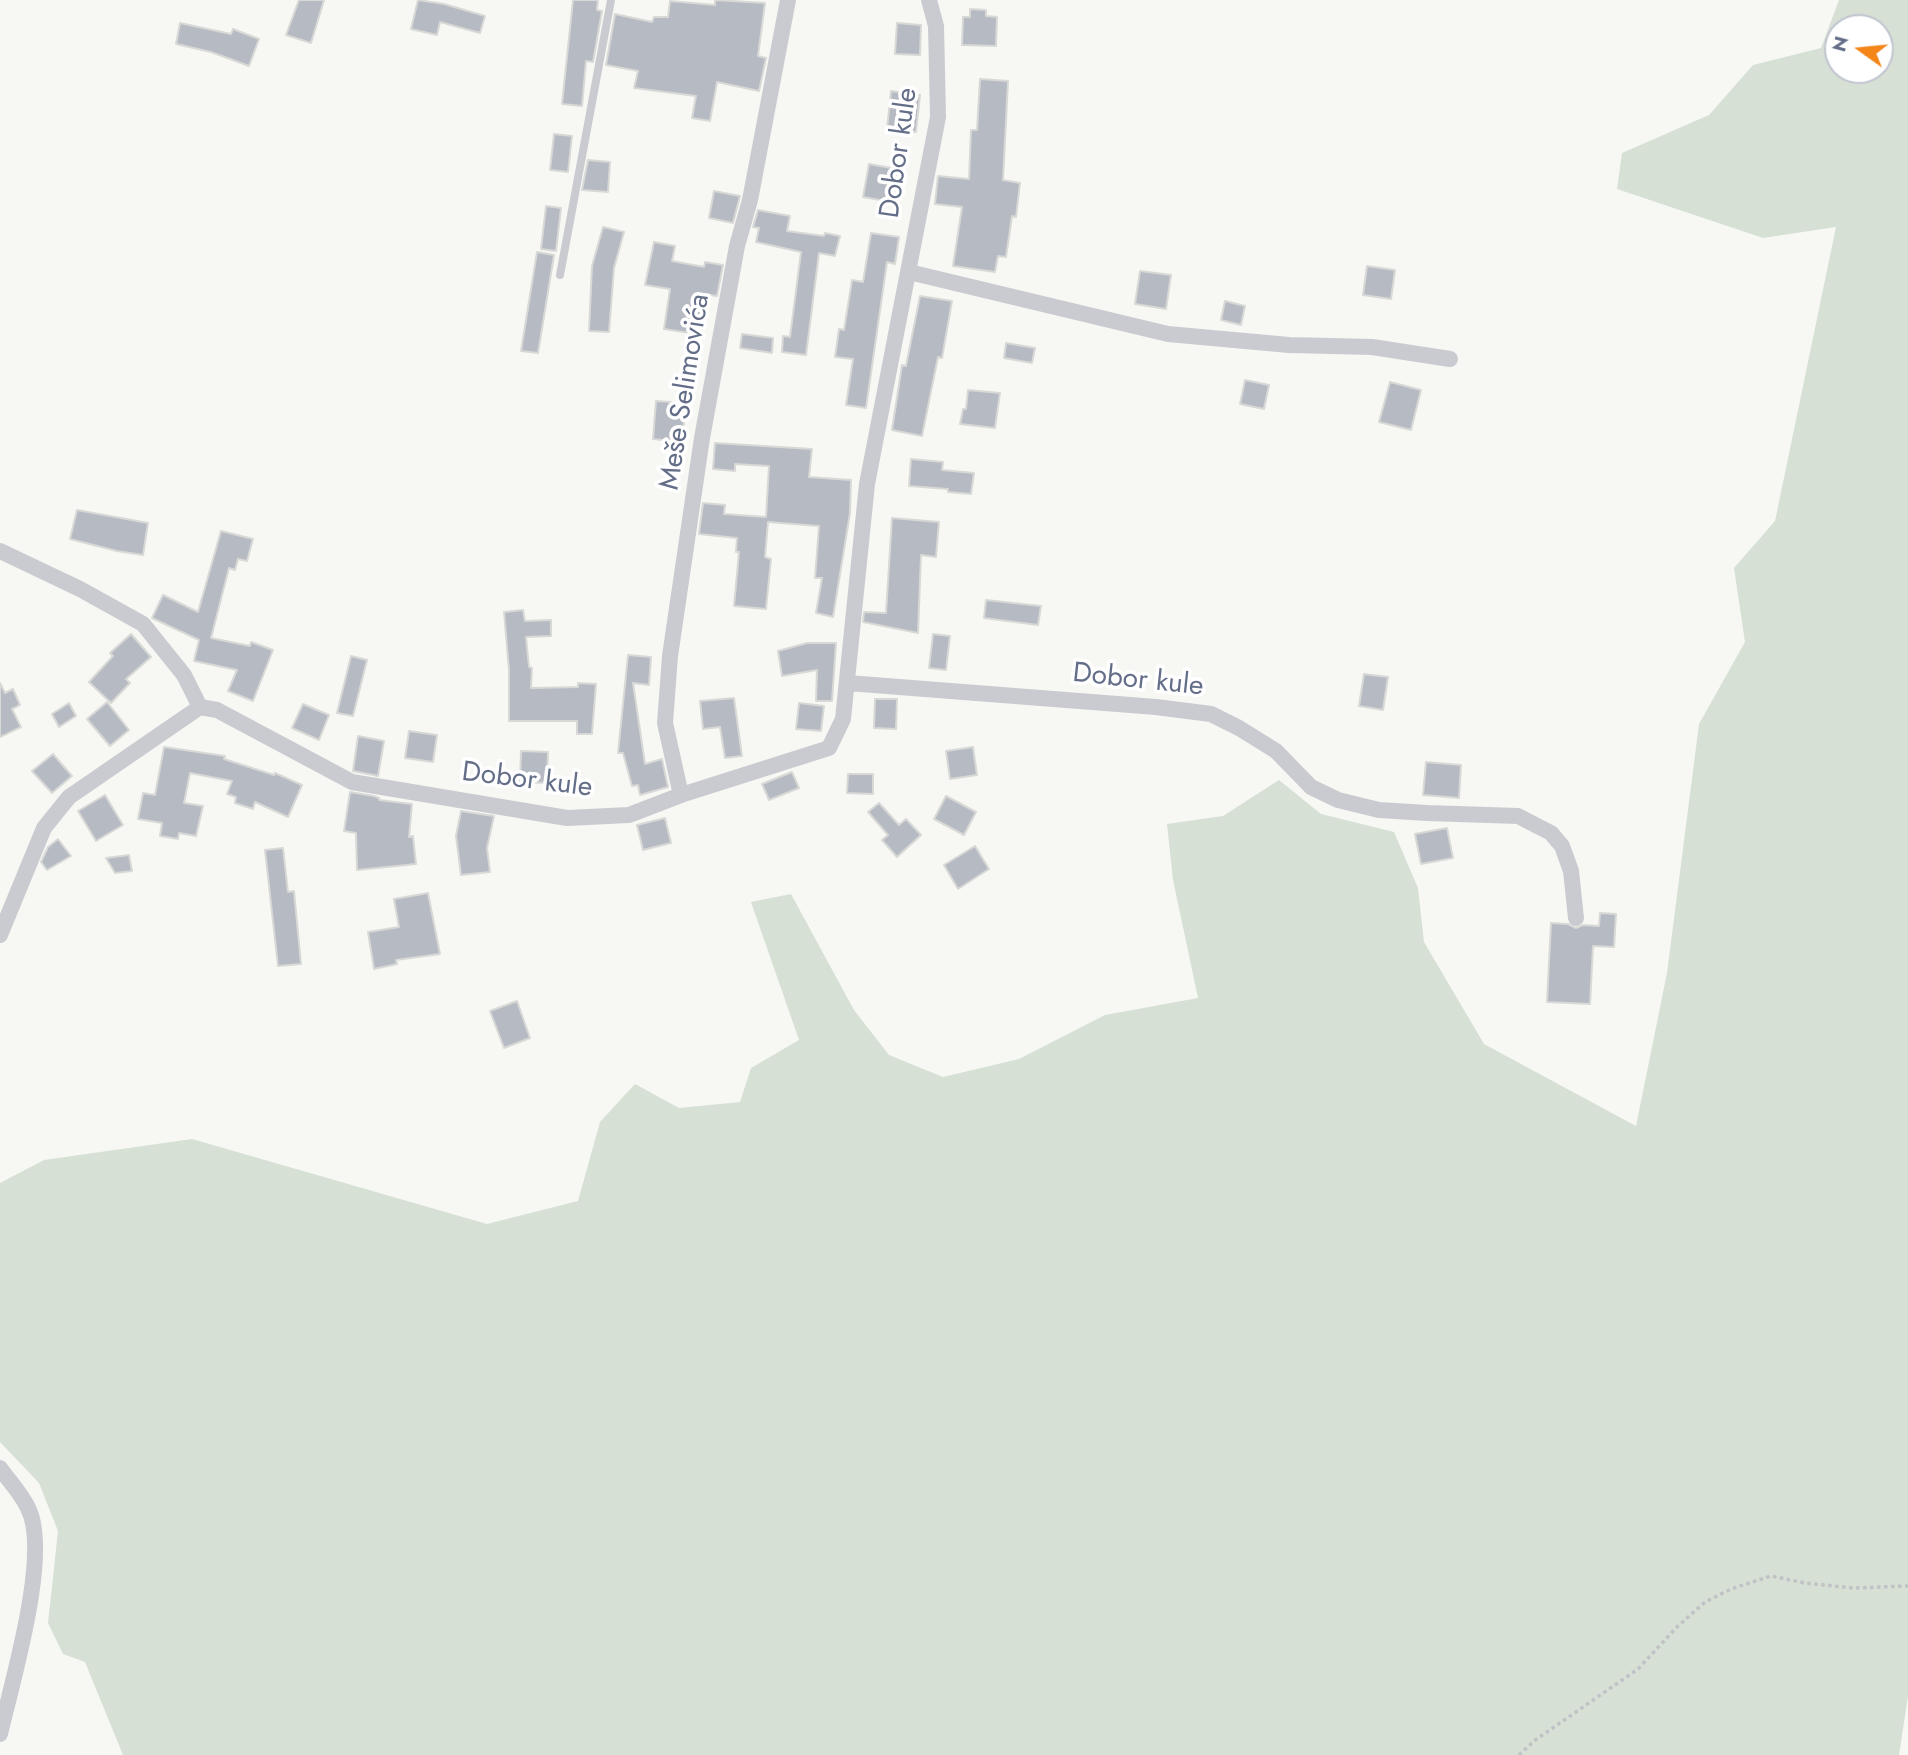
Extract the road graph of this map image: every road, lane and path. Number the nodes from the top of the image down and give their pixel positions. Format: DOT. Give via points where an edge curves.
graph roads {
  1 [pos="611,0"];
  2 [pos="788,0"];
  3 [pos="929,0"];
  4 [pos="909,272"];
  5 [pos="560,275"];
  6 [pos="1450,359"];
  7 [pos="0,551"];
  8 [pos="848,683"];
  9 [pos="200,707"];
  10 [pos="681,795"];
  11 [pos="1576,918"];
  12 [pos="0,935"];
  13 [pos="0,1468"];
  14 [pos="1908,1586"];
  15 [pos="0,1734"];
  16 [pos="1519,1755"];
  1 -- 5 [label="lane"];
  2 -- 10 [label="street, Meše Selimovića" via="702,438 670,656 665,723"];
  3 -- 4 [label="street, Dobor kule" via="936,26 938,117"];
  4 -- 6 [label="street" via="1168,334 1372,347"];
  4 -- 8 [label="street, Dobor kule" via="867,484"];
  7 -- 9 [label="street" via="143,624 184,675"];
  8 -- 10 [label="street, Dobor kule" via="843,719 829,748"];
  8 -- 11 [label="street, Dobor kule" via="1210,714 1276,751 1311,787 1338,800 1379,810 1518,816 1551,833 1562,846 1571,871"];
  9 -- 10 [label="street, Dobor kule" via="217,710 352,782 568,818 629,815"];
  9 -- 12 [label="street" via="69,797 44,828"];
  13 -- 15 [label="street" via="29,1509 36,1569"];
  14 -- 16 [label="path" via="1853,1588 1771,1576 1731,1589 1705,1602 1638,1669"];
}
